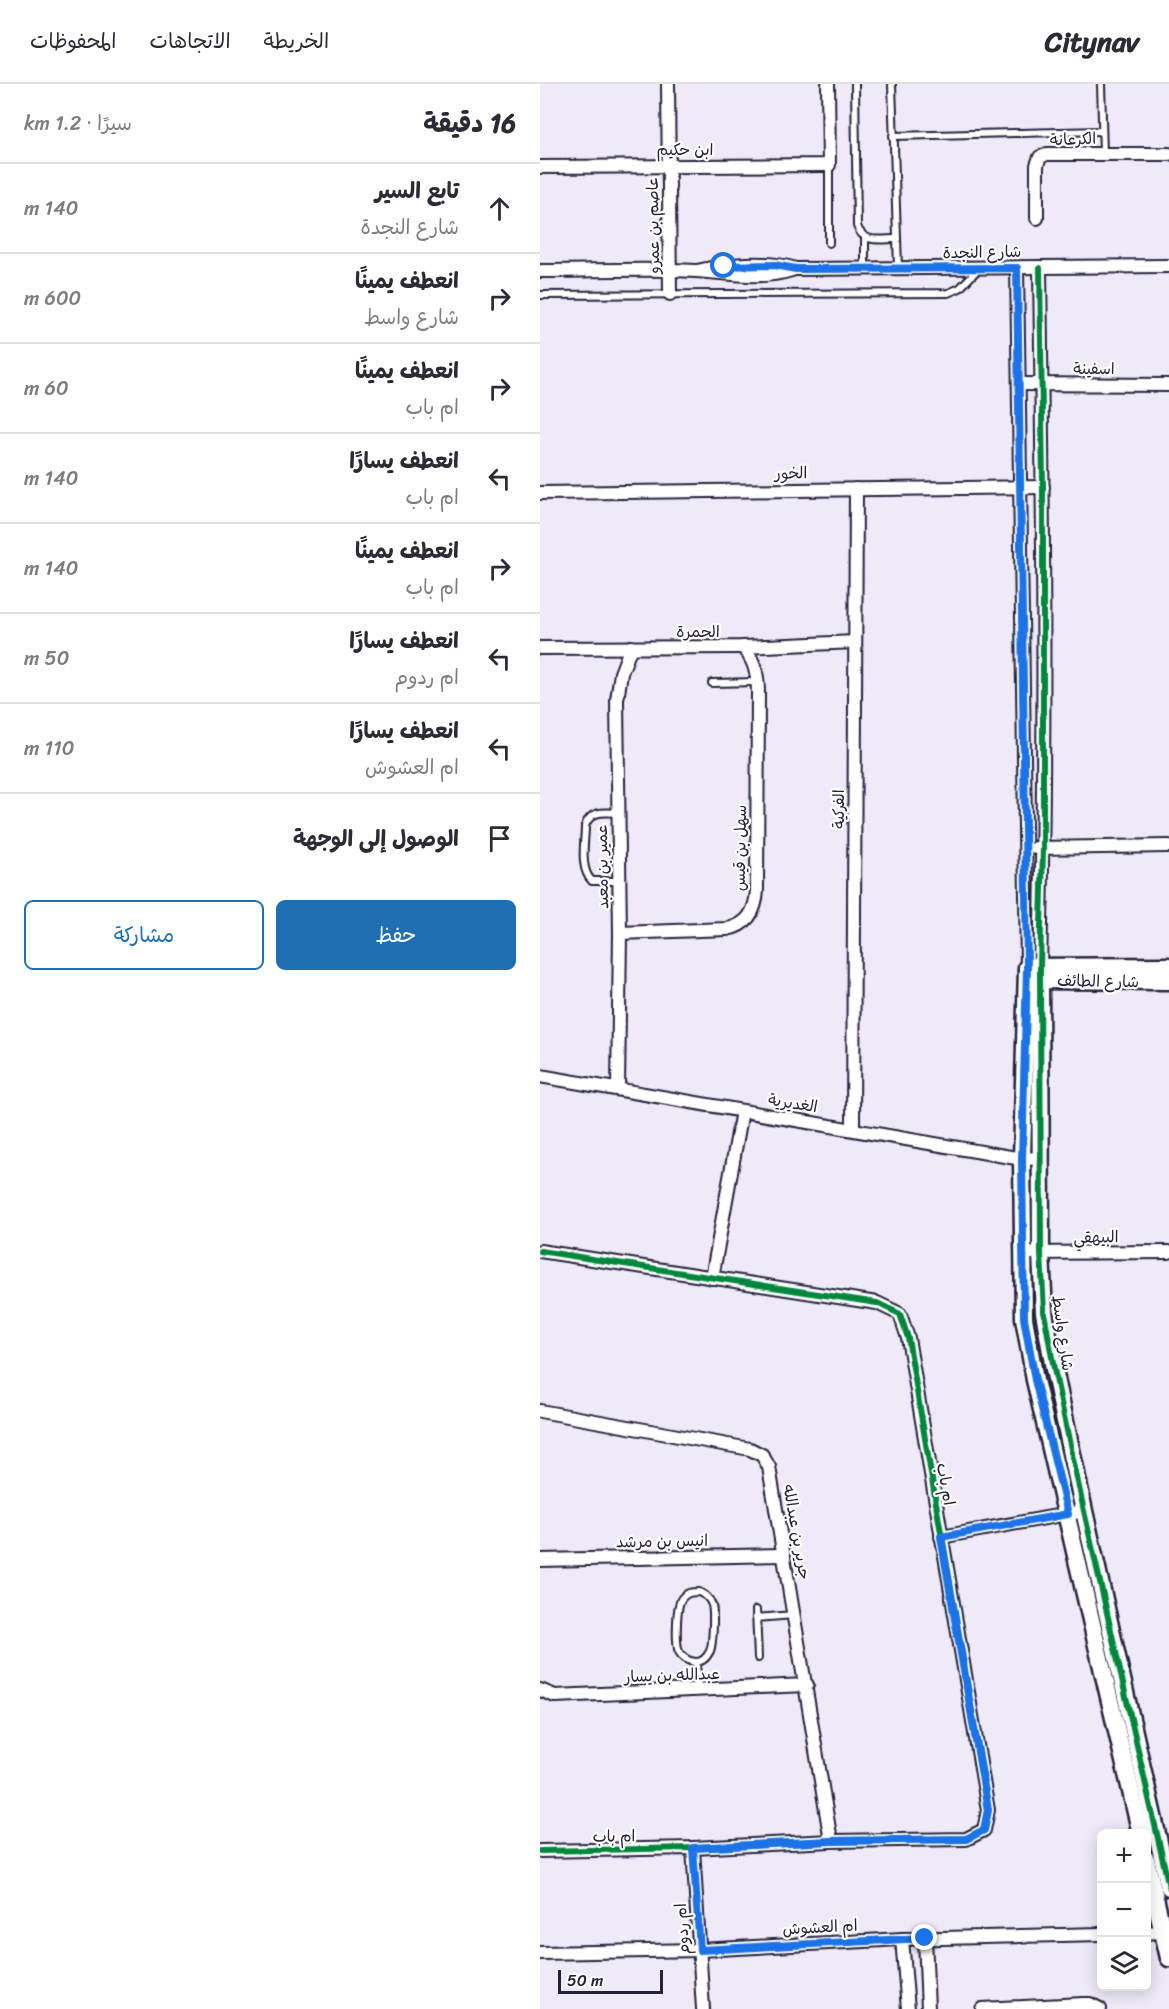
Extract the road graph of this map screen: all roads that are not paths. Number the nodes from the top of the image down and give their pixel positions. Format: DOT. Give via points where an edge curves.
graph roads {
  1 [pos="668,84"];
  2 [pos="828,84"];
  3 [pos="855,84"];
  4 [pos="892,84"];
  5 [pos="1101,84"];
  6 [pos="1102,131"];
  7 [pos="893,136"];
  8 [pos="1103,154"];
  9 [pos="1169,154"];
  10 [pos="669,165"];
  11 [pos="829,165"];
  12 [pos="540,167"];
  13 [pos="1037,218"];
  14 [pos="865,238"];
  15 [pos="897,239"];
  16 [pos="829,243"];
  17 [pos="1169,266"];
  18 [pos="1040,267"];
  19 [pos="865,268"];
  20 [pos="978,268"];
  21 [pos="1017,268"];
  22 [pos="898,269"];
  23 [pos="540,271"];
  24 [pos="670,271"];
  25 [pos="670,294"];
  26 [pos="540,295"];
  27 [pos="1019,384"];
  28 [pos="1041,385"];
  29 [pos="1169,385"];
  30 [pos="1020,487"];
  31 [pos="1043,487"];
  32 [pos="856,489"];
  33 [pos="540,493"];
  34 [pos="855,642"];
  35 [pos="631,647"];
  36 [pos="743,647"];
  37 [pos="540,648"];
  38 [pos="712,682"];
  39 [pos="758,682"];
  40 [pos="618,813"];
  41 [pos="1169,846"];
  42 [pos="1043,848"];
  43 [pos="1026,849"];
  44 [pos="619,881"];
  45 [pos="620,933"];
  46 [pos="1169,966"];
  47 [pos="1033,973"];
  48 [pos="1169,981"];
  49 [pos="540,1076"];
  50 [pos="618,1089"];
  51 [pos="742,1111"];
  52 [pos="853,1129"];
  53 [pos="1041,1158"];
  54 [pos="1022,1159"];
  55 [pos="540,1251"];
  56 [pos="1169,1252"];
  57 [pos="1024,1253"];
  58 [pos="1041,1254"];
  59 [pos="712,1278"];
  60 [pos="540,1411"];
  61 [pos="1076,1513"];
  62 [pos="941,1537"];
  63 [pos="784,1555"];
  64 [pos="540,1560"];
  65 [pos="756,1610"];
  66 [pos="794,1615"];
  67 [pos="756,1618"];
  68 [pos="758,1658"];
  69 [pos="696,1662"];
  70 [pos="807,1685"];
  71 [pos="540,1690"];
  72 [pos="698,1690"];
  73 [pos="1140,1829"];
  74 [pos="831,1841"];
  75 [pos="693,1848"];
  76 [pos="540,1851"];
  77 [pos="1151,1883"];
  78 [pos="1169,1887"];
  79 [pos="1160,1932"];
  80 [pos="1097,1934"];
  81 [pos="925,1938"];
  82 [pos="902,1939"];
  83 [pos="700,1950"];
  84 [pos="540,1953"];
  85 [pos="1169,1958"];
  86 [pos="703,2009"];
  87 [pos="908,2009"];
  88 [pos="928,2009"];
  89 [pos="982,2009"];
  90 [pos="1100,2009"];
  1 -- 10 [label="street, عاصم بن عمرو"];
  2 -- 11 [label="street"];
  3 -- 14 [label="lane" via="857,226"];
  4 -- 7 [label="lane"];
  5 -- 6 [label="lane"];
  6 -- 7 [label="lane"];
  6 -- 8 [label="lane"];
  7 -- 15 [label="lane"];
  8 -- 9 [label="street, الكرعانة"];
  8 -- 13 [label="street, الكرعانة" via="1040,157"];
  10 -- 11 [label="street, ابن حكيم"];
  10 -- 12 [label="street, ابن حكيم"];
  10 -- 24 [label="street, عاصم بن عمرو"];
  11 -- 16 [label="lane"];
  14 -- 15 [label="lane"];
  14 -- 19 [label="lane"];
  15 -- 22 [label="lane"];
  17 -- 18 [label="street, شارع النجدة"];
  18 -- 21 [label="street, شارع النجدة"];
  18 -- 28 [label="street, شارع واسط"];
  19 -- 22 [label="street, شارع النجدة"];
  19 -- 24 [label="street, شارع النجدة" via="725,275"];
  20 -- 21 [label="street, شارع النجدة"];
  20 -- 22 [label="street, شارع النجدة"];
  20 -- 25 [label="lane" via="960,288 948,293"];
  21 -- 27 [label="street, شارع واسط"];
  23 -- 24 [label="street, شارع النجدة"];
  24 -- 25 [label="street, عاصم بن عمرو"];
  25 -- 26 [label="lane"];
  27 -- 28 [label="street, اسفينة"];
  27 -- 30 [label="street, شارع واسط"];
  28 -- 29 [label="street, اسفينة"];
  28 -- 31 [label="street, شارع واسط"];
  30 -- 31 [label="street, الخور"];
  30 -- 32 [label="street, الخور"];
  30 -- 43 [label="street, شارع واسط"];
  31 -- 42 [label="street, شارع واسط"];
  32 -- 33 [label="street, الخور"];
  32 -- 34 [label="street, الفركية"];
  34 -- 36 [label="street, الحمرة"];
  34 -- 52 [label="street, الفركية"];
  35 -- 36 [label="street, الحمرة"];
  35 -- 37 [label="street, الحمرة"];
  35 -- 40 [label="street, عمير بن معبد" via="621,673 617,700"];
  36 -- 39 [label="street, سهل بن قيس" via="754,663"];
  38 -- 39 [label="lane"];
  39 -- 45 [label="street, سهل بن قيس" via="756,900 750,917 727,929"];
  40 -- 44 [label="street, عمير بن معبد"];
  40 -- 44 [label="lane" via="599,812 586,821 585,866 592,881"];
  41 -- 42 [label="street"];
  42 -- 43 [label="street"];
  42 -- 47 [label="street, شارع واسط"];
  43 -- 47 [label="street, شارع واسط"];
  44 -- 45 [label="street, عمير بن معبد"];
  45 -- 50 [label="street, عمير بن معبد"];
  46 -- 47 [label="street, شارع الطائف"];
  47 -- 48 [label="street, شارع الطائف"];
  47 -- 53 [label="street, شارع واسط"];
  47 -- 54 [label="street, شارع واسط"];
  49 -- 50 [label="street, الغديرية"];
  50 -- 51 [label="street, الغديرية"];
  51 -- 52 [label="street, الغديرية"];
  51 -- 59 [label="street"];
  52 -- 54 [label="street, الغديرية"];
  53 -- 54 [label="street, الغديرية"];
  53 -- 58 [label="street, شارع واسط"];
  54 -- 57 [label="street, شارع واسط"];
  55 -- 59 [label="street, ام باب"];
  56 -- 58 [label="street, البيهقي"];
  57 -- 58 [label="street, البيهقي"];
  57 -- 61 [label="street, شارع واسط" via="1024,1318 1035,1380"];
  58 -- 61 [label="street, شارع واسط" via="1044,1312"];
  59 -- 62 [label="street, ام باب" via="877,1303 900,1314 908,1338"];
  60 -- 63 [label="street, جرير بن عبدالله" via="750,1449 762,1455 769,1467"];
  61 -- 62 [label="street"];
  61 -- 73 [label="street, شارع واسط"];
  61 -- 78 [label="street, شارع واسط"];
  62 -- 74 [label="street, ام باب" via="988,1810 984,1830 966,1839"];
  63 -- 64 [label="street, انيس بن مرشد"];
  63 -- 66 [label="street, جرير بن عبدالله"];
  65 -- 67 [label="lane"];
  66 -- 67 [label="lane"];
  66 -- 70 [label="street, جرير بن عبدالله"];
  67 -- 68 [label="lane"];
  69 -- 69 [label="lane" via="704,1659 711,1645 712,1606 708,1597 699,1592 681,1599 678,1609 678,1648 681,1655"];
  69 -- 72 [label="lane"];
  70 -- 72 [label="street, عبدالله بن يسار"];
  70 -- 74 [label="street, جرير بن عبدالله"];
  71 -- 72 [label="street, عبدالله بن يسار" via="555,1696"];
  74 -- 75 [label="street, ام باب"];
  75 -- 76 [label="street, ام باب"];
  75 -- 83 [label="street, ام ردوم"];
  77 -- 79 [label="street"];
  79 -- 85 [label="street"];
  80 -- 81 [label="street, ام العشوش"];
  81 -- 82 [label="street, ام العشوش"];
  81 -- 88 [label="street"];
  82 -- 83 [label="street, ام العشوش"];
  82 -- 87 [label="street"];
  83 -- 84 [label="street, ام العشوش"];
  83 -- 86 [label="street, ام ردوم"];
  89 -- 90 [label="street" via="1083,2004"];
}
